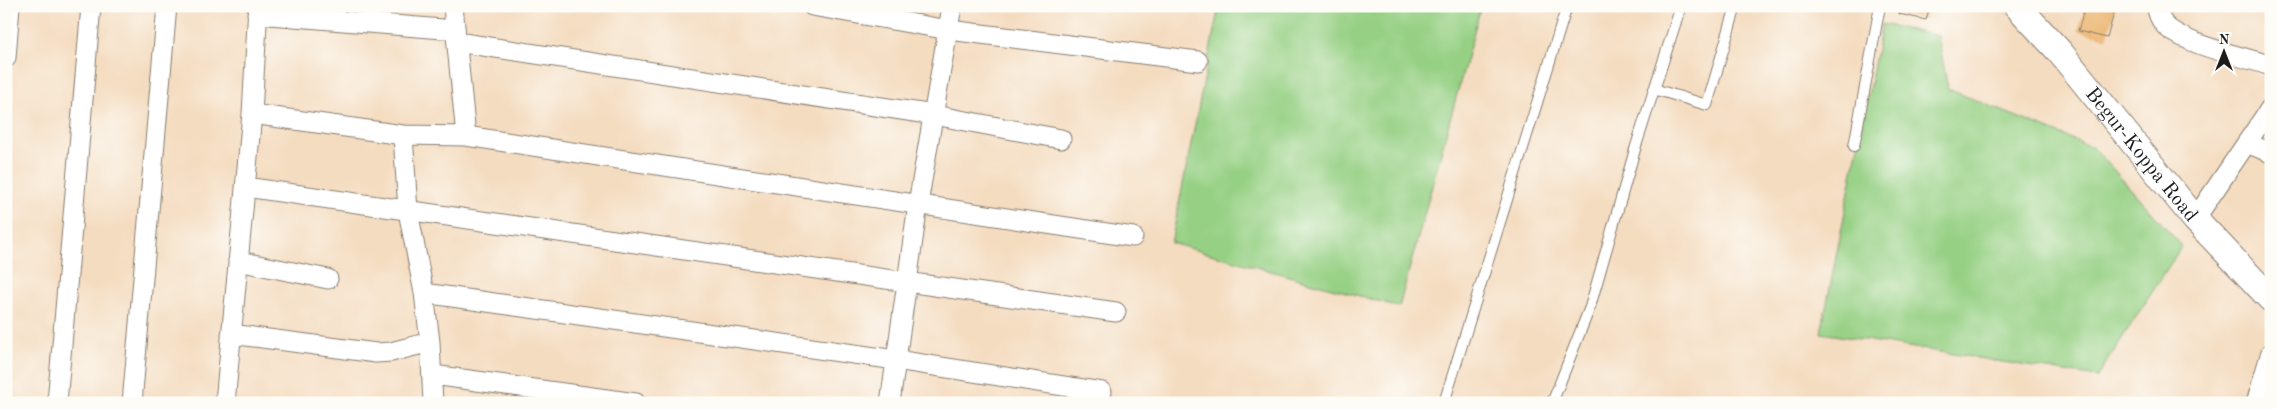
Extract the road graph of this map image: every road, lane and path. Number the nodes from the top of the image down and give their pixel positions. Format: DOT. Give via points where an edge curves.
graph roads {
  1 [pos="10,6"];
  2 [pos="91,6"];
  3 [pos="167,6"];
  4 [pos="453,6"];
  5 [pos="812,6"];
  6 [pos="952,6"];
  7 [pos="1567,6"];
  8 [pos="1681,6"];
  9 [pos="1736,6"];
  10 [pos="1880,6"];
  11 [pos="2017,6"];
  12 [pos="2156,6"];
  13 [pos="258,10"];
  14 [pos="949,30"];
  15 [pos="456,36"];
  16 [pos="6,58"];
  17 [pos="1198,61"];
  18 [pos="2271,66"];
  19 [pos="1654,89"];
  20 [pos="2271,108"];
  21 [pos="252,114"];
  22 [pos="934,115"];
  23 [pos="403,135"];
  24 [pos="466,136"];
  25 [pos="1061,139"];
  26 [pos="2247,143"];
  27 [pos="1854,146"];
  28 [pos="2271,153"];
  29 [pos="245,187"];
  30 [pos="918,204"];
  31 [pos="408,211"];
  32 [pos="2195,220"];
  33 [pos="1133,237"];
  34 [pos="238,262"];
  35 [pos="328,279"];
  36 [pos="907,283"];
  37 [pos="424,293"];
  38 [pos="2271,299"];
  39 [pos="1116,312"];
  40 [pos="231,334"];
  41 [pos="430,342"];
  42 [pos="2271,352"];
  43 [pos="896,360"];
  44 [pos="433,375"];
  45 [pos="1102,392"];
  46 [pos="57,403"];
  47 [pos="132,403"];
  48 [pos="225,403"];
  49 [pos="433,403"];
  50 [pos="636,403"];
  51 [pos="890,403"];
  52 [pos="1444,403"];
  53 [pos="1552,403"];
  54 [pos="2256,403"];
  1 -- 16 [label="street"];
  2 -- 46 [label="street"];
  3 -- 47 [label="street"];
  4 -- 15 [label="street"];
  5 -- 14 [label="street"];
  6 -- 14 [label="street"];
  7 -- 52 [label="lane"];
  8 -- 19 [label="lane"];
  9 -- 19 [label="lane" via="1707,105"];
  10 -- 27 [label="lane"];
  11 -- 32 [label="main road, Begur-Koppa Road" via="2059,51"];
  12 -- 18 [label="street" via="2168,28 2194,41"];
  13 -- 15 [label="street"];
  13 -- 21 [label="street"];
  14 -- 17 [label="street"];
  14 -- 22 [label="street"];
  15 -- 22 [label="street"];
  15 -- 24 [label="street"];
  19 -- 53 [label="lane" via="1590,308"];
  20 -- 26 [label="street"];
  21 -- 23 [label="street"];
  21 -- 29 [label="street"];
  22 -- 25 [label="street"];
  22 -- 30 [label="street"];
  23 -- 24 [label="street"];
  23 -- 31 [label="street"];
  24 -- 30 [label="street"];
  26 -- 28 [label="street"];
  26 -- 32 [label="street"];
  29 -- 31 [label="street"];
  29 -- 34 [label="street"];
  30 -- 33 [label="street"];
  30 -- 36 [label="street"];
  31 -- 36 [label="street"];
  31 -- 37 [label="street"];
  32 -- 38 [label="main road, Begur-Koppa Road"];
  34 -- 35 [label="street"];
  34 -- 40 [label="street"];
  36 -- 39 [label="street"];
  36 -- 43 [label="street"];
  37 -- 41 [label="street"];
  37 -- 43 [label="street"];
  40 -- 41 [label="street" via="376,353"];
  40 -- 48 [label="street"];
  41 -- 44 [label="street"];
  42 -- 54 [label="street"];
  43 -- 45 [label="street"];
  43 -- 51 [label="street"];
  44 -- 49 [label="street"];
  44 -- 50 [label="street"];
}
